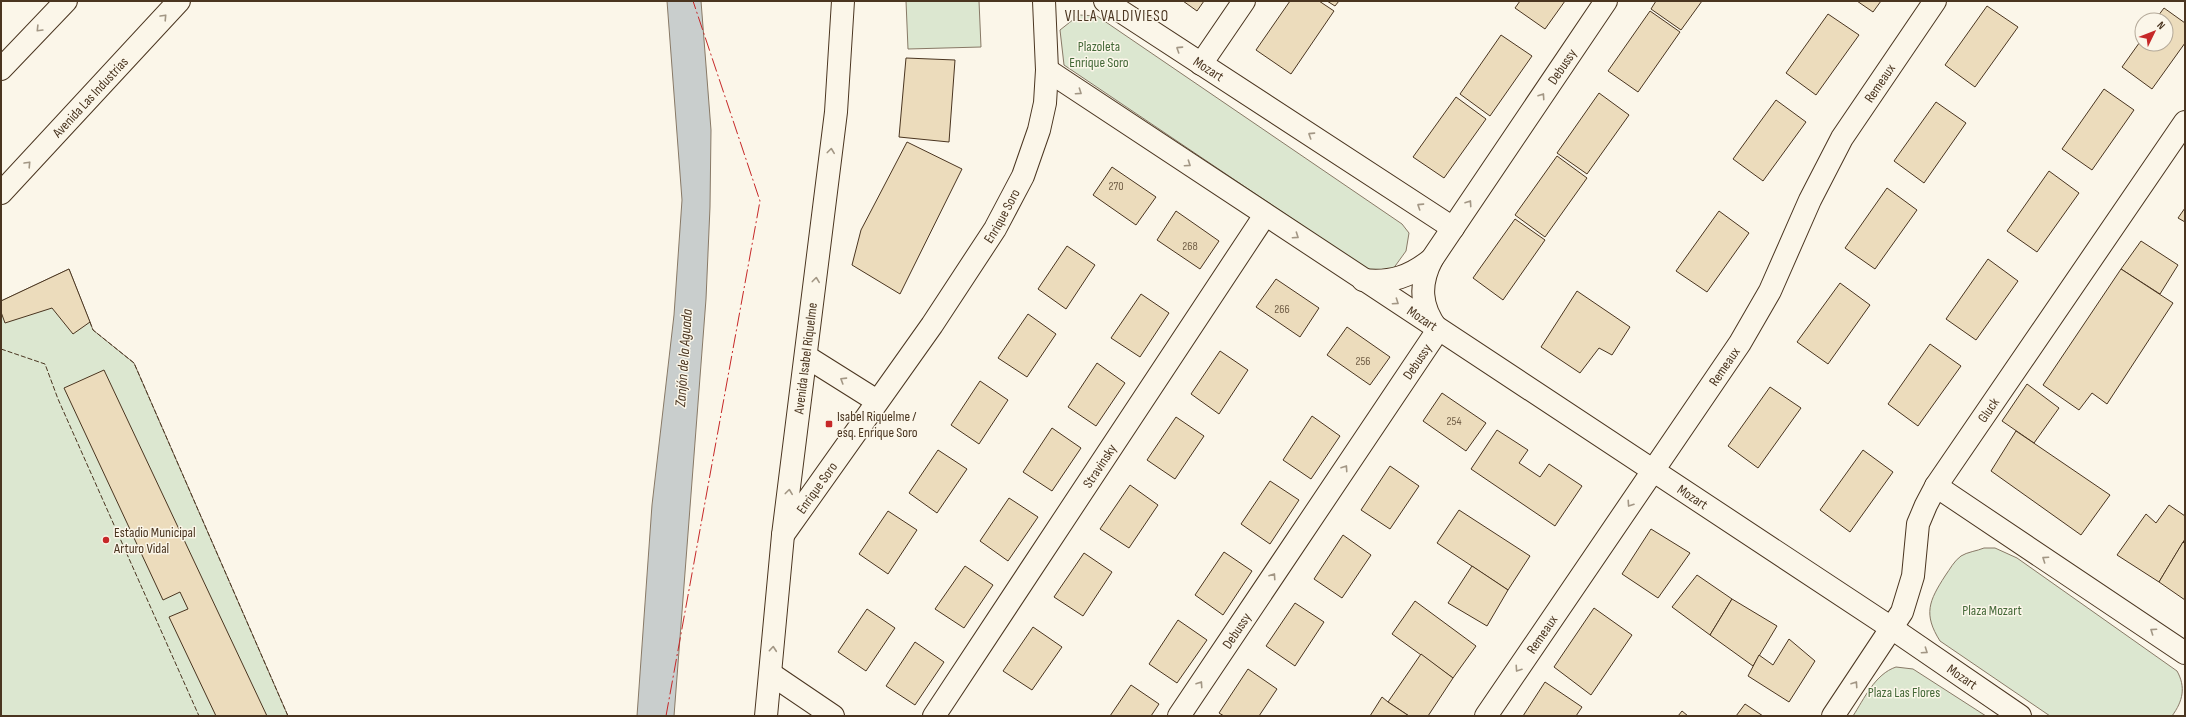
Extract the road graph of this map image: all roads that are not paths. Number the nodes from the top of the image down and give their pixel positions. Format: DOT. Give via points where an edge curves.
graph roads {
  1 [pos="66,1"];
  2 [pos="179,1"];
  3 [pos="843,1"];
  4 [pos="1044,1"];
  5 [pos="1106,1"];
  6 [pos="1244,1"];
  7 [pos="1606,1"];
  8 [pos="1935,1"];
  9 [pos="1202,64"];
  10 [pos="1,69"];
  11 [pos="1047,70"];
  12 [pos="2185,122"];
  13 [pos="1,193"];
  14 [pos="1266,215"];
  15 [pos="1453,228"];
  16 [pos="1432,259"];
  17 [pos="1363,280"];
  18 [pos="1438,330"];
  19 [pos="807,357"];
  20 [pos="876,401"];
  21 [pos="1652,472"];
  22 [pos="1936,486"];
  23 [pos="783,535"];
  24 [pos="1892,629"];
  25 [pos="2185,653"];
  26 [pos="771,674"];
  27 [pos="766,716"];
  28 [pos="833,716"];
  29 [pos="934,716"];
  30 [pos="1179,716"];
  31 [pos="1486,716"];
  32 [pos="1833,716"];
  33 [pos="2020,716"];
  1 -- 10 [label="street, one-way"];
  13 -- 2 [label="street, Avenida Las Industrias, one-way"];
  19 -- 3 [label="street, Avenida Isabel Riquelme, one-way" via="836,112"];
  4 -- 11 [label="street, Enrique Soro"];
  9 -- 5 [label="street, Mozart, one-way"];
  6 -- 9 [label="street"];
  15 -- 7 [label="street, Debussy, one-way"];
  8 -- 21 [label="street, Remeaux" via="1842,138 1816,187 1784,262 1755,319"];
  15 -- 9 [label="street, Mozart, one-way"];
  11 -- 14 [label="street, Mozart, one-way"];
  11 -- 20 [label="street, Enrique Soro" via="1045,103 1039,130 1016,190 995,229 932,325"];
  12 -- 22 [label="street, Gluck"];
  14 -- 17 [label="street, Mozart, one-way"];
  14 -- 29 [label="street, Stravinsky"];
  15 -- 16 [label="street, Debussy"];
  16 -- 17 [label="street" via="1418,270 1401,278 1389,281"];
  16 -- 18 [label="street, Debussy" via="1423,280 1422,292 1424,306"];
  17 -- 18 [label="street, Mozart, one-way"];
  18 -- 21 [label="street, Mozart"];
  30 -- 18 [label="street, Debussy, one-way"];
  20 -- 19 [label="street, one-way"];
  23 -- 19 [label="street, Avenida Isabel Riquelme, one-way"];
  20 -- 23 [label="street, Enrique Soro"];
  21 -- 24 [label="street, Mozart"];
  21 -- 31 [label="street, Remeaux, one-way"];
  22 -- 24 [label="street, Gluck" via="1918,524 1909,594"];
  25 -- 22 [label="street, one-way"];
  26 -- 23 [label="street, Avenida Isabel Riquelme, one-way"];
  32 -- 24 [label="street, Gluck, one-way"];
  24 -- 33 [label="street, Mozart, one-way"];
  26 -- 27 [label="street, Avenida Isabel Riquelme"];
  26 -- 28 [label="street"];
}
